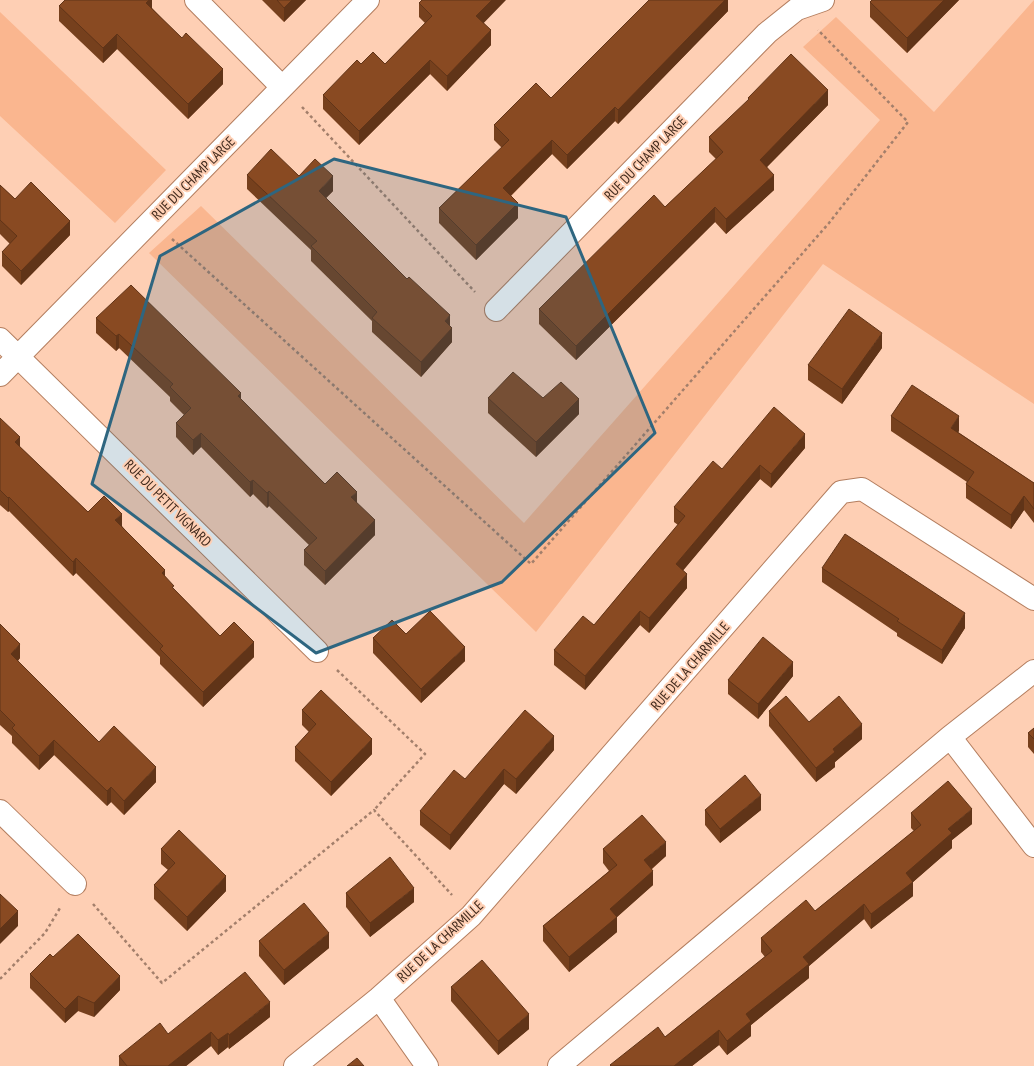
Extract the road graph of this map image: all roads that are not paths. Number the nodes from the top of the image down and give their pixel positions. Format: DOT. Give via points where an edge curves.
graph roads {
  1 [pos="196,0"];
  2 [pos="368,0"];
  3 [pos="823,0"];
  4 [pos="793,5"];
  5 [pos="282,87"];
  6 [pos="496,310"];
  7 [pos="0,339"];
  8 [pos="18,356"];
  9 [pos="0,375"];
  10 [pos="1034,599"];
  11 [pos="317,651"];
  12 [pos="1034,671"];
  13 [pos="950,737"];
  14 [pos="0,811"];
  15 [pos="1034,846"];
  16 [pos="75,884"];
  17 [pos="379,998"];
  18 [pos="295,1066"];
  19 [pos="427,1066"];
  20 [pos="559,1066"];
  1 -- 5 [label="street"];
  2 -- 5 [label="street, RUE DU CHAMP LARGE"];
  3 -- 4 [label="street, RUE DU CHAMP LARGE"];
  4 -- 6 [label="street, RUE DU CHAMP LARGE"];
  5 -- 8 [label="street, RUE DU CHAMP LARGE"];
  7 -- 8 [label="street, RUE DU PETIT VIGNARD"];
  8 -- 9 [label="street"];
  8 -- 11 [label="street, RUE DU PETIT VIGNARD"];
  10 -- 17 [label="street, RUE DE LA CHARMILLE" via="862,490 841,492 471,916"];
  12 -- 13 [label="street"];
  13 -- 15 [label="street"];
  13 -- 20 [label="street"];
  14 -- 16 [label="street"];
  17 -- 18 [label="street, RUE DE LA CHARMILLE"];
  17 -- 19 [label="street"];
}
